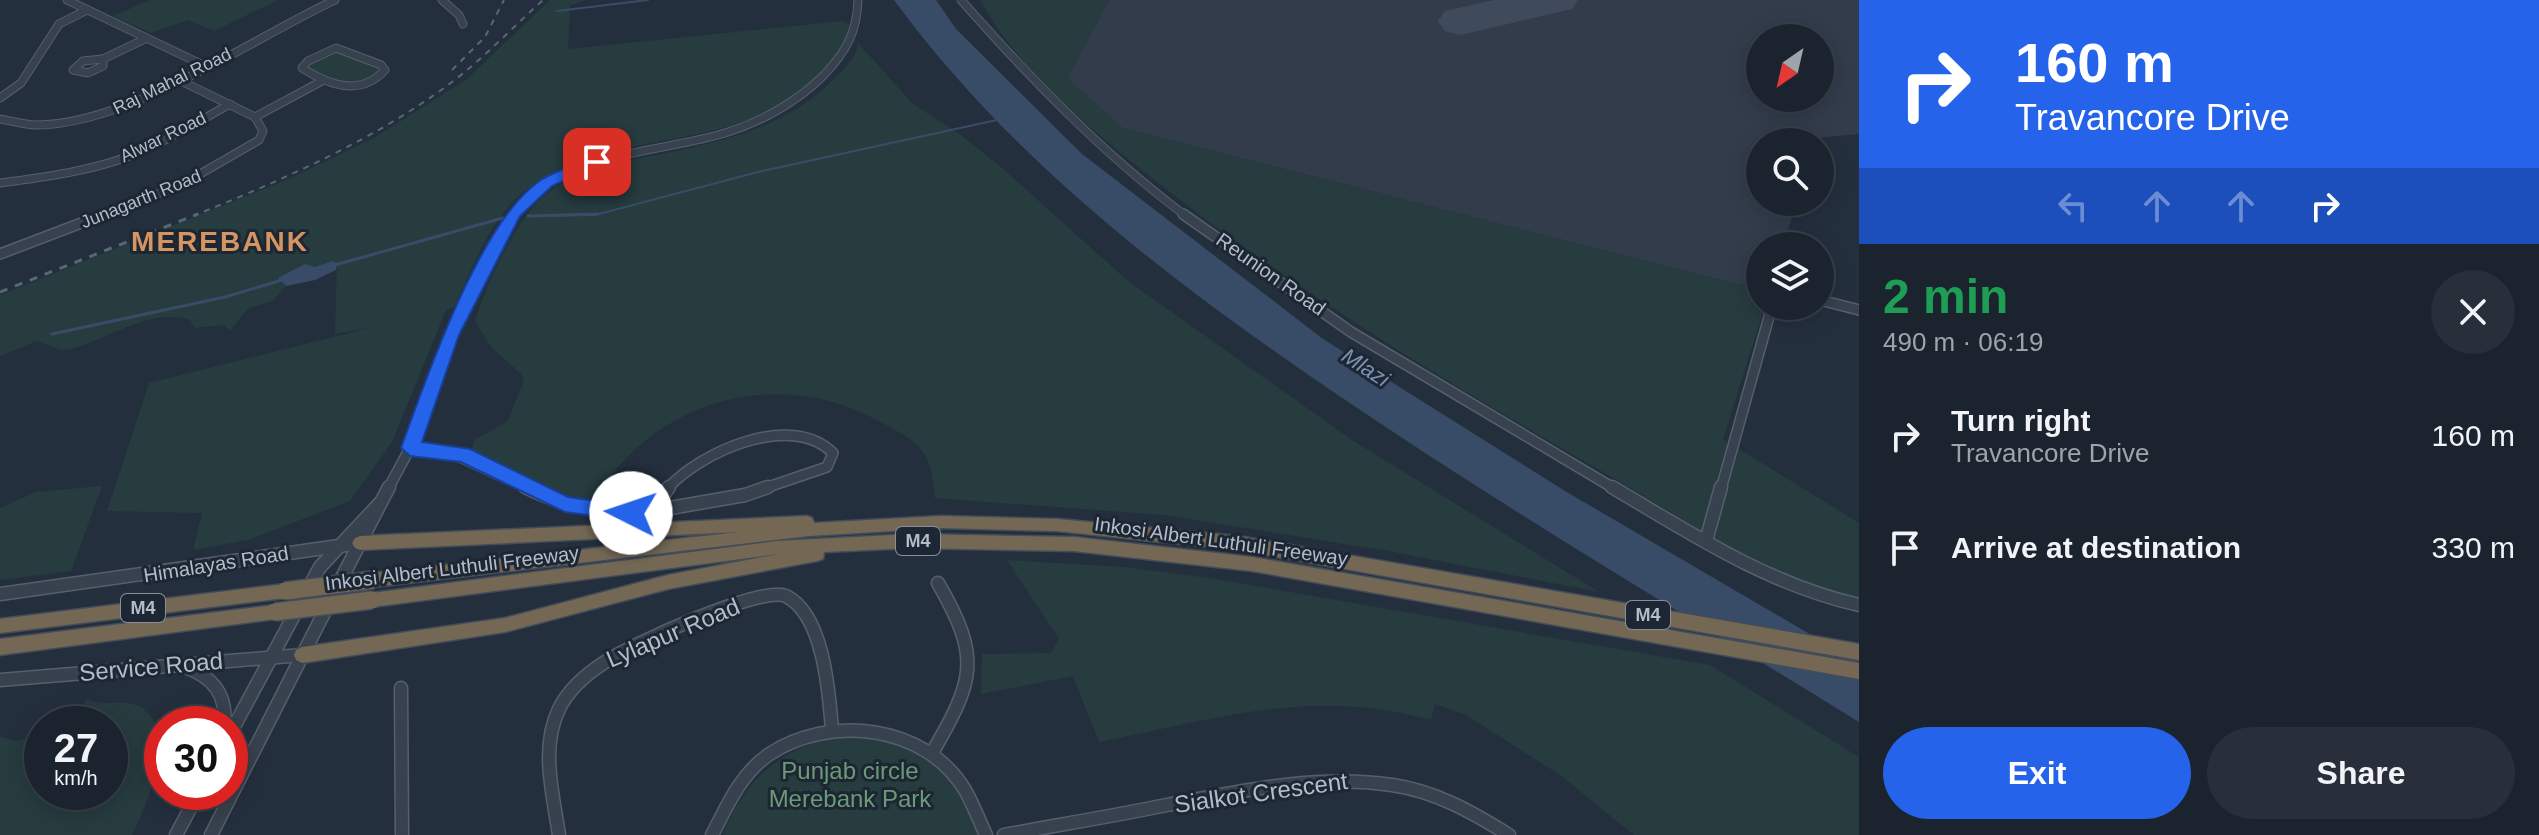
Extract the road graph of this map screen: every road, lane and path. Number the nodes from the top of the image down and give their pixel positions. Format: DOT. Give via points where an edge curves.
graph roads {
  1 [pos="67,0"];
  2 [pos="335,0"];
  3 [pos="442,0"];
  4 [pos="858,0"];
  5 [pos="961,0"];
  6 [pos="87,10"];
  7 [pos="463,24"];
  8 [pos="147,38"];
  9 [pos="103,59"];
  10 [pos="203,65"];
  11 [pos="177,79"];
  12 [pos="322,81"];
  13 [pos="0,98"];
  14 [pos="230,104"];
  15 [pos="255,117"];
  16 [pos="0,119"];
  17 [pos="0,183"];
  18 [pos="0,254"];
  19 [pos="1834,304"];
  20 [pos="1859,310"];
  21 [pos="1768,320"];
  22 [pos="410,448"];
  23 [pos="381,502"];
  24 [pos="653,511"];
  25 [pos="941,522"];
  26 [pos="1706,541"];
  27 [pos="360,543"];
  28 [pos="868,543"];
  29 [pos="337,545"];
  30 [pos="938,583"];
  31 [pos="0,594"];
  32 [pos="1859,605"];
  33 [pos="0,626"];
  34 [pos="0,647"];
  35 [pos="1859,652"];
  36 [pos="272,655"];
  37 [pos="302,655"];
  38 [pos="179,665"];
  39 [pos="1859,671"];
  40 [pos="0,680"];
  41 [pos="401,688"];
  42 [pos="225,706"];
  43 [pos="245,706"];
  44 [pos="832,730"];
  45 [pos="932,753"];
  46 [pos="189,810"];
  47 [pos="176,835"];
  48 [pos="211,835"];
  49 [pos="402,835"];
  50 [pos="559,835"];
  51 [pos="712,835"];
  52 [pos="986,835"];
  53 [pos="1004,835"];
  54 [pos="1509,835"];
  1 -- 6 [label="street"];
  2 -- 10 [label="street, Raj Mahal Road"];
  3 -- 7 [label="street"];
  4 -- 22 [label="street, Himalayas Road" via="857,23 844,54 812,87 778,111 726,133 587,165 525,199 509,219 457,321"];
  5 -- 26 [label="street, Reunion Road" via="1070,116 1248,260 1458,397"];
  6 -- 8 [label="street"];
  6 -- 13 [label="street" via="54,29 21,83"];
  8 -- 9 [label="street"];
  8 -- 10 [label="street"];
  10 -- 11 [label="street, Raj Mahal Road"];
  11 -- 14 [label="street"];
  11 -- 16 [label="street, Raj Mahal Road" via="79,122 33,127"];
  12 -- 12 [label="street" via="302,68 336,48 385,70 358,87"];
  12 -- 15 [label="street"];
  14 -- 15 [label="street"];
  14 -- 17 [label="street, Alwar Road" via="119,159"];
  15 -- 18 [label="street, Junagarth Road" via="263,131 259,140 195,179"];
  19 -- 20 [label="street"];
  21 -- 26 [label="street"];
  22 -- 23 [label="street, Himalayas Road"];
  22 -- 24 [label="street" via="464,455 584,509"];
  23 -- 27 [label="street, Himalayas Road"];
  23 -- 29 [label="street, Himalayas Road"];
  24 -- 24 [label="street" via="768,489 827,467 833,453 820,443 786,437 727,446 680,474"];
  25 -- 27 [label="highway" via="750,522"];
  25 -- 33 [label="highway, Inkosi Albert Luthuli Freeway / M4, bridge" via="781,532"];
  25 -- 35 [label="highway, Inkosi Albert Luthuli Freeway / M4" via="1057,525 1238,543"];
  26 -- 32 [label="street, Reunion Road" via="1785,583"];
  27 -- 29 [label="street, Himalayas Road"];
  27 -- 37 [label="street, Himalayas Road"];
  28 -- 34 [label="highway, Inkosi Albert Luthuli Freeway / M4, bridge" via="777,548"];
  28 -- 37 [label="highway" via="668,582 505,625"];
  28 -- 39 [label="highway, Inkosi Albert Luthuli Freeway / M4" via="1016,541 1148,550"];
  29 -- 31 [label="street, Himalayas Road"];
  29 -- 36 [label="street, Himalayas Road"];
  30 -- 45 [label="street" via="966,635 971,664 965,694"];
  36 -- 37 [label="street, Service Road"];
  36 -- 38 [label="street, Service Road"];
  36 -- 43 [label="street, Himalayas Road"];
  37 -- 48 [label="street, Himalayas Road"];
  38 -- 40 [label="street, Service Road"];
  38 -- 42 [label="street" via="216,684"];
  41 -- 49 [label="street"];
  44 -- 45 [label="street" via="890,732"];
  44 -- 50 [label="street, Lylapur Road" via="827,677 815,636 790,595 765,594 619,653 568,690 550,734"];
  44 -- 51 [label="street" via="789,743 758,764 733,793"];
  45 -- 52 [label="street" via="967,790"];
  46 -- 47 [label="street"];
  53 -- 54 [label="street, Sialkot Crescent" via="1265,788 1351,779 1441,797"];
}
